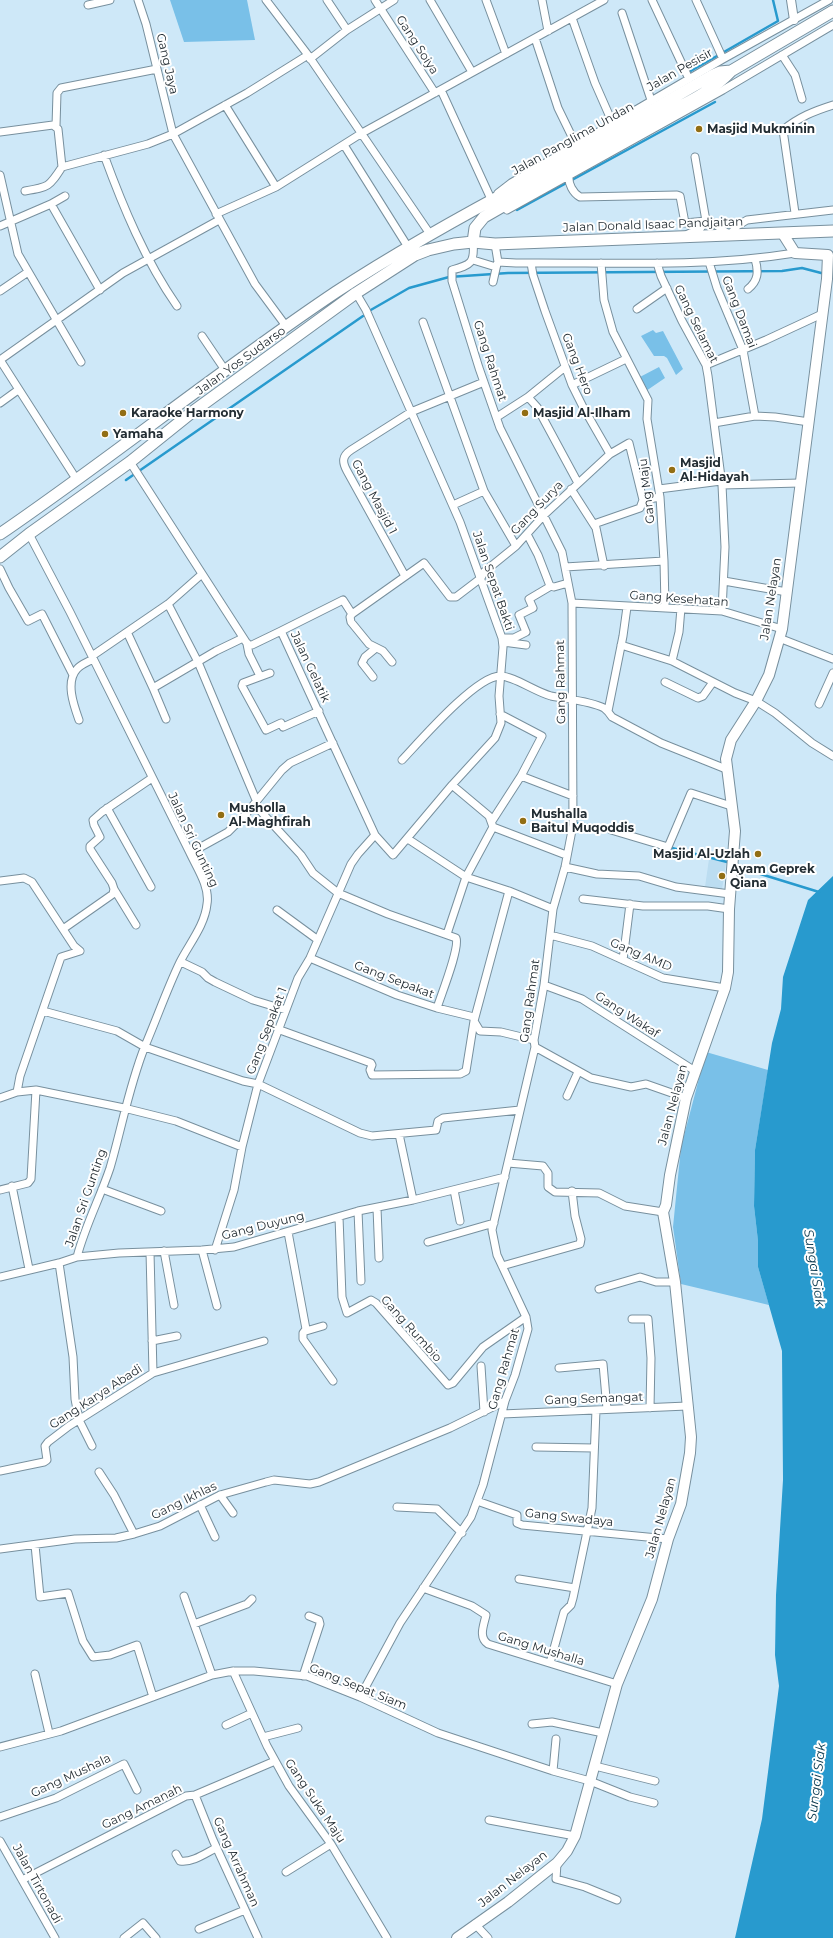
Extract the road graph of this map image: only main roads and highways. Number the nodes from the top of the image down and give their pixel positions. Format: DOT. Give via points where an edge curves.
graph roads {
  1 [pos="833,11"];
  2 [pos="731,71"];
  3 [pos="537,181"];
  4 [pos="833,231"];
  5 [pos="430,234"];
  6 [pos="783,234"];
  7 [pos="473,242"];
  8 [pos="830,255"];
  9 [pos="183,402"];
  10 [pos="191,413"];
  11 [pos="0,534"];
  12 [pos="0,557"];
  13 [pos="457,1938"];
  1 -- 2 [label="main road, Jalan Panglima Undan"];
  2 -- 3 [label="main road, Jalan Panglima Undan" via="710,90 648,128"];
  2 -- 3 [label="main road, Jalan Panglima Undan" via="713,75 595,138"];
  3 -- 5 [label="main road, Jalan Panglima Undan" via="495,195"];
  3 -- 7 [label="main road, Jalan Panglima Undan" via="484,217 475,228"];
  4 -- 6 [label="main road, Jalan Donald Isaac Pandjaitan"];
  5 -- 9 [label="main road, Jalan Yos Sudarso" via="286,326"];
  6 -- 7 [label="main road, Jalan Donald Isaac Pandjaitan" via="495,244"];
  6 -- 8 [label="main road, Jalan Nelayan" via="795,253"];
  7 -- 10 [label="main road, Jalan Yos Sudarso" via="428,250 415,255 356,294"];
  8 -- 13 [label="main road, Jalan Nelayan" via="780,633 769,675 731,740 726,759 735,831 729,909 728,972 725,988 686,1098 663,1212 675,1282 691,1436 681,1504 668,1539 652,1599 616,1684 575,1836 557,1863"];
  9 -- 10 [label="main road"];
  9 -- 11 [label="main road, Jalan Yos Sudarso"];
  10 -- 12 [label="main road, Jalan Yos Sudarso" via="134,469 29,534"];
}
